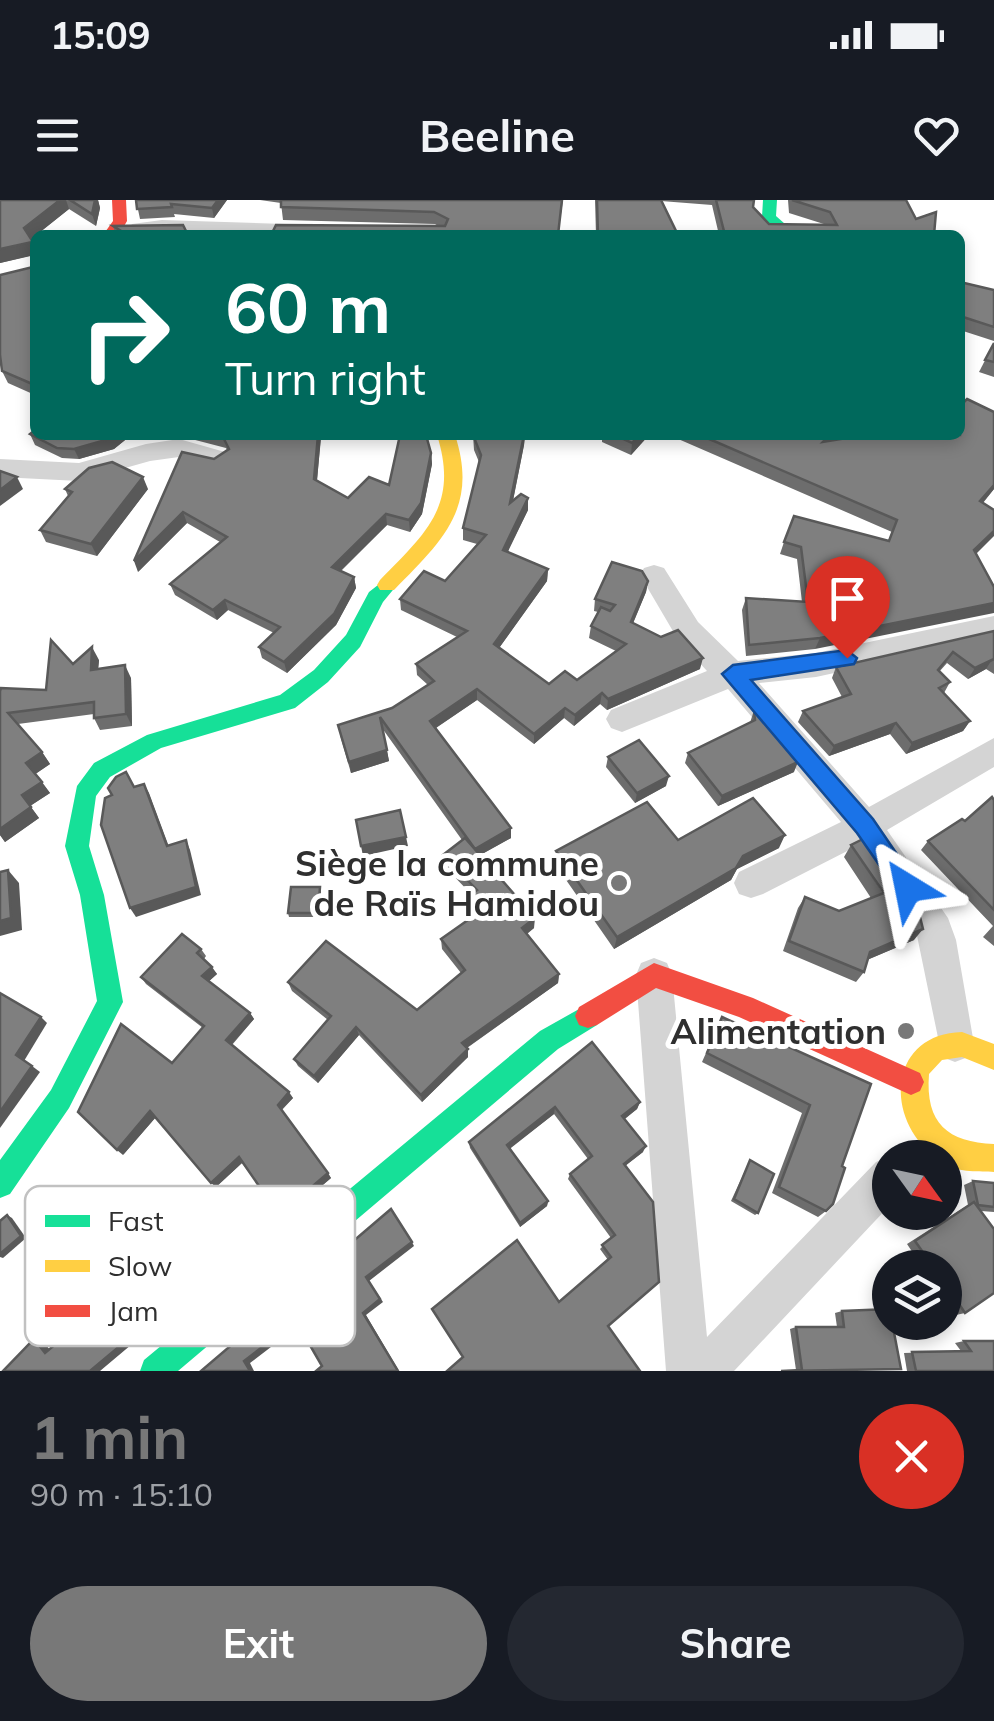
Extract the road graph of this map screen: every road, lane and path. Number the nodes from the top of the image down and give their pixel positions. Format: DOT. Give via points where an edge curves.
graph roads {
  1 [pos="119,200"];
  2 [pos="770,200"];
  3 [pos="114,230"];
  4 [pos="137,230"];
  5 [pos="302,230"];
  6 [pos="797,230"];
  7 [pos="448,440"];
  8 [pos="216,458"];
  9 [pos="0,468"];
  10 [pos="654,575"];
  11 [pos="994,627"];
  12 [pos="733,674"];
  13 [pos="622,720"];
  14 [pos="994,751"];
  15 [pos="865,826"];
  16 [pos="751,883"];
  17 [pos="654,975"];
  18 [pos="955,1044"];
  19 [pos="994,1057"];
  20 [pos="910,1082"];
  21 [pos="918,1140"];
  22 [pos="962,1155"];
  23 [pos="994,1158"];
  24 [pos="0,1184"];
  25 [pos="872,1195"];
  26 [pos="355,1203"];
  27 [pos="185,1346"];
  28 [pos="155,1371"];
  29 [pos="688,1371"];
  30 [pos="704,1371"];
  1 -- 3 [label="street"];
  2 -- 6 [label="street" via="769,217"];
  4 -- 5 [label="street"];
  7 -- 24 [label="street" via="457,471 444,518 376,597 353,641 321,676 287,702 155,741 102,770 85,793 77,846 110,1002 60,1099"];
  8 -- 9 [label="street" via="175,447 79,472"];
  10 -- 12 [label="street" via="685,630 707,657"];
  11 -- 12 [label="street" via="816,665"];
  12 -- 13 [label="street"];
  12 -- 15 [label="street"];
  14 -- 15 [label="street"];
  15 -- 16 [label="street"];
  15 -- 18 [label="street" via="930,918"];
  17 -- 20 [label="street" via="744,1007"];
  17 -- 26 [label="street" via="549,1040"];
  17 -- 29 [label="street"];
  18 -- 19 [label="street"];
  18 -- 20 [label="street" via="925,1054"];
  20 -- 21 [label="street"];
  22 -- 23 [label="street"];
  25 -- 30 [label="street"];
  27 -- 28 [label="street"];
}
